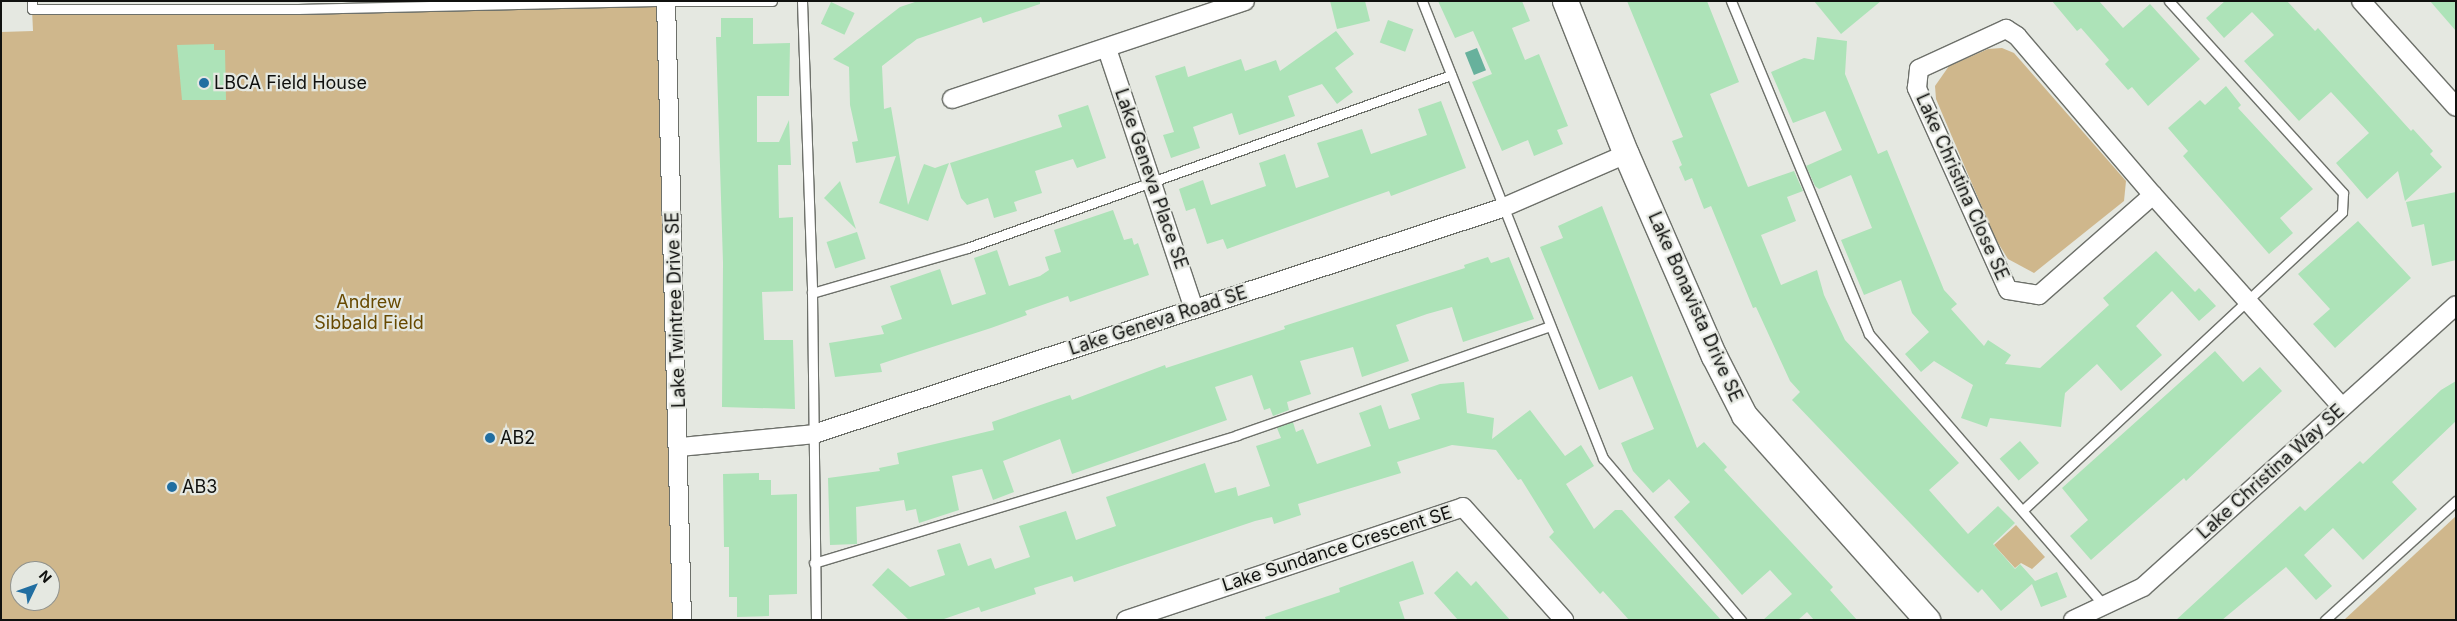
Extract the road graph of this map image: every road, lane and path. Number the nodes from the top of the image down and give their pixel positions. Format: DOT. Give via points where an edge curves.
graph roads {
  1 [pos="32,1"];
  2 [pos="656,1"];
  3 [pos="666,1"];
  4 [pos="673,1"];
  5 [pos="772,1"];
  6 [pos="802,1"];
  7 [pos="1245,1"];
  8 [pos="1422,1"];
  9 [pos="1566,1"];
  10 [pos="1732,1"];
  11 [pos="2169,1"];
  12 [pos="2361,1"];
  13 [pos="1107,49"];
  14 [pos="1450,75"];
  15 [pos="952,99"];
  16 [pos="2456,107"];
  17 [pos="1626,154"];
  18 [pos="1153,184"];
  19 [pos="2152,195"];
  20 [pos="1502,208"];
  21 [pos="812,293"];
  22 [pos="2246,302"];
  23 [pos="2456,305"];
  24 [pos="1194,309"];
  25 [pos="1550,326"];
  26 [pos="2342,407"];
  27 [pos="814,434"];
  28 [pos="680,448"];
  29 [pos="2456,501"];
  30 [pos="2024,509"];
  31 [pos="814,563"];
  32 [pos="2105,606"];
  33 [pos="682,620"];
  34 [pos="816,620"];
  35 [pos="1126,620"];
  36 [pos="1564,620"];
  37 [pos="1741,620"];
  38 [pos="1927,620"];
  39 [pos="2074,620"];
  40 [pos="2325,620"];
  1 -- 2 [label="lane" via="32,9 298,10"];
  3 -- 28 [label="street, Lake Twintree Drive SE"];
  4 -- 5 [label="lane"];
  6 -- 21 [label="lane"];
  7 -- 13 [label="street"];
  8 -- 14 [label="lane"];
  9 -- 17 [label="street, Lake Bonavista Drive SE"];
  10 -- 30 [label="lane" via="1870,334"];
  11 -- 22 [label="lane" via="2343,193 2342,212"];
  12 -- 16 [label="street"];
  13 -- 15 [label="street"];
  13 -- 18 [label="street, Lake Geneva Place SE"];
  14 -- 18 [label="lane"];
  14 -- 20 [label="lane"];
  17 -- 20 [label="street, Lake Geneva Road SE"];
  17 -- 38 [label="street, Lake Bonavista Drive SE" via="1714,356 1744,415"];
  18 -- 21 [label="lane" via="967,248"];
  18 -- 24 [label="street, Lake Geneva Place SE"];
  19 -- 19 [label="street, Lake Christina Close SE" via="2017,36 2006,29 1919,69 1917,88 2008,290 2039,294"];
  19 -- 22 [label="street, Lake Christina Close SE"];
  20 -- 24 [label="street, Lake Geneva Road SE"];
  20 -- 25 [label="lane"];
  21 -- 27 [label="lane"];
  22 -- 26 [label="street, Lake Christina Close SE"];
  22 -- 30 [label="lane"];
  23 -- 26 [label="street, Lake Christina Way SE"];
  24 -- 27 [label="street, Lake Geneva Road SE"];
  25 -- 31 [label="lane" via="1236,435"];
  25 -- 37 [label="lane" via="1603,458"];
  26 -- 32 [label="street, Lake Christina Way SE" via="2143,587"];
  27 -- 28 [label="street, Lake Geneva Road SE"];
  27 -- 31 [label="lane"];
  28 -- 33 [label="street, Lake Twintree Drive SE"];
  29 -- 40 [label="lane"];
  30 -- 32 [label="lane"];
  31 -- 34 [label="lane"];
  32 -- 39 [label="street, Lake Christina Way SE"];
  35 -- 36 [label="street, Lake Sundance Crescent SE" via="1463,507"];
}
